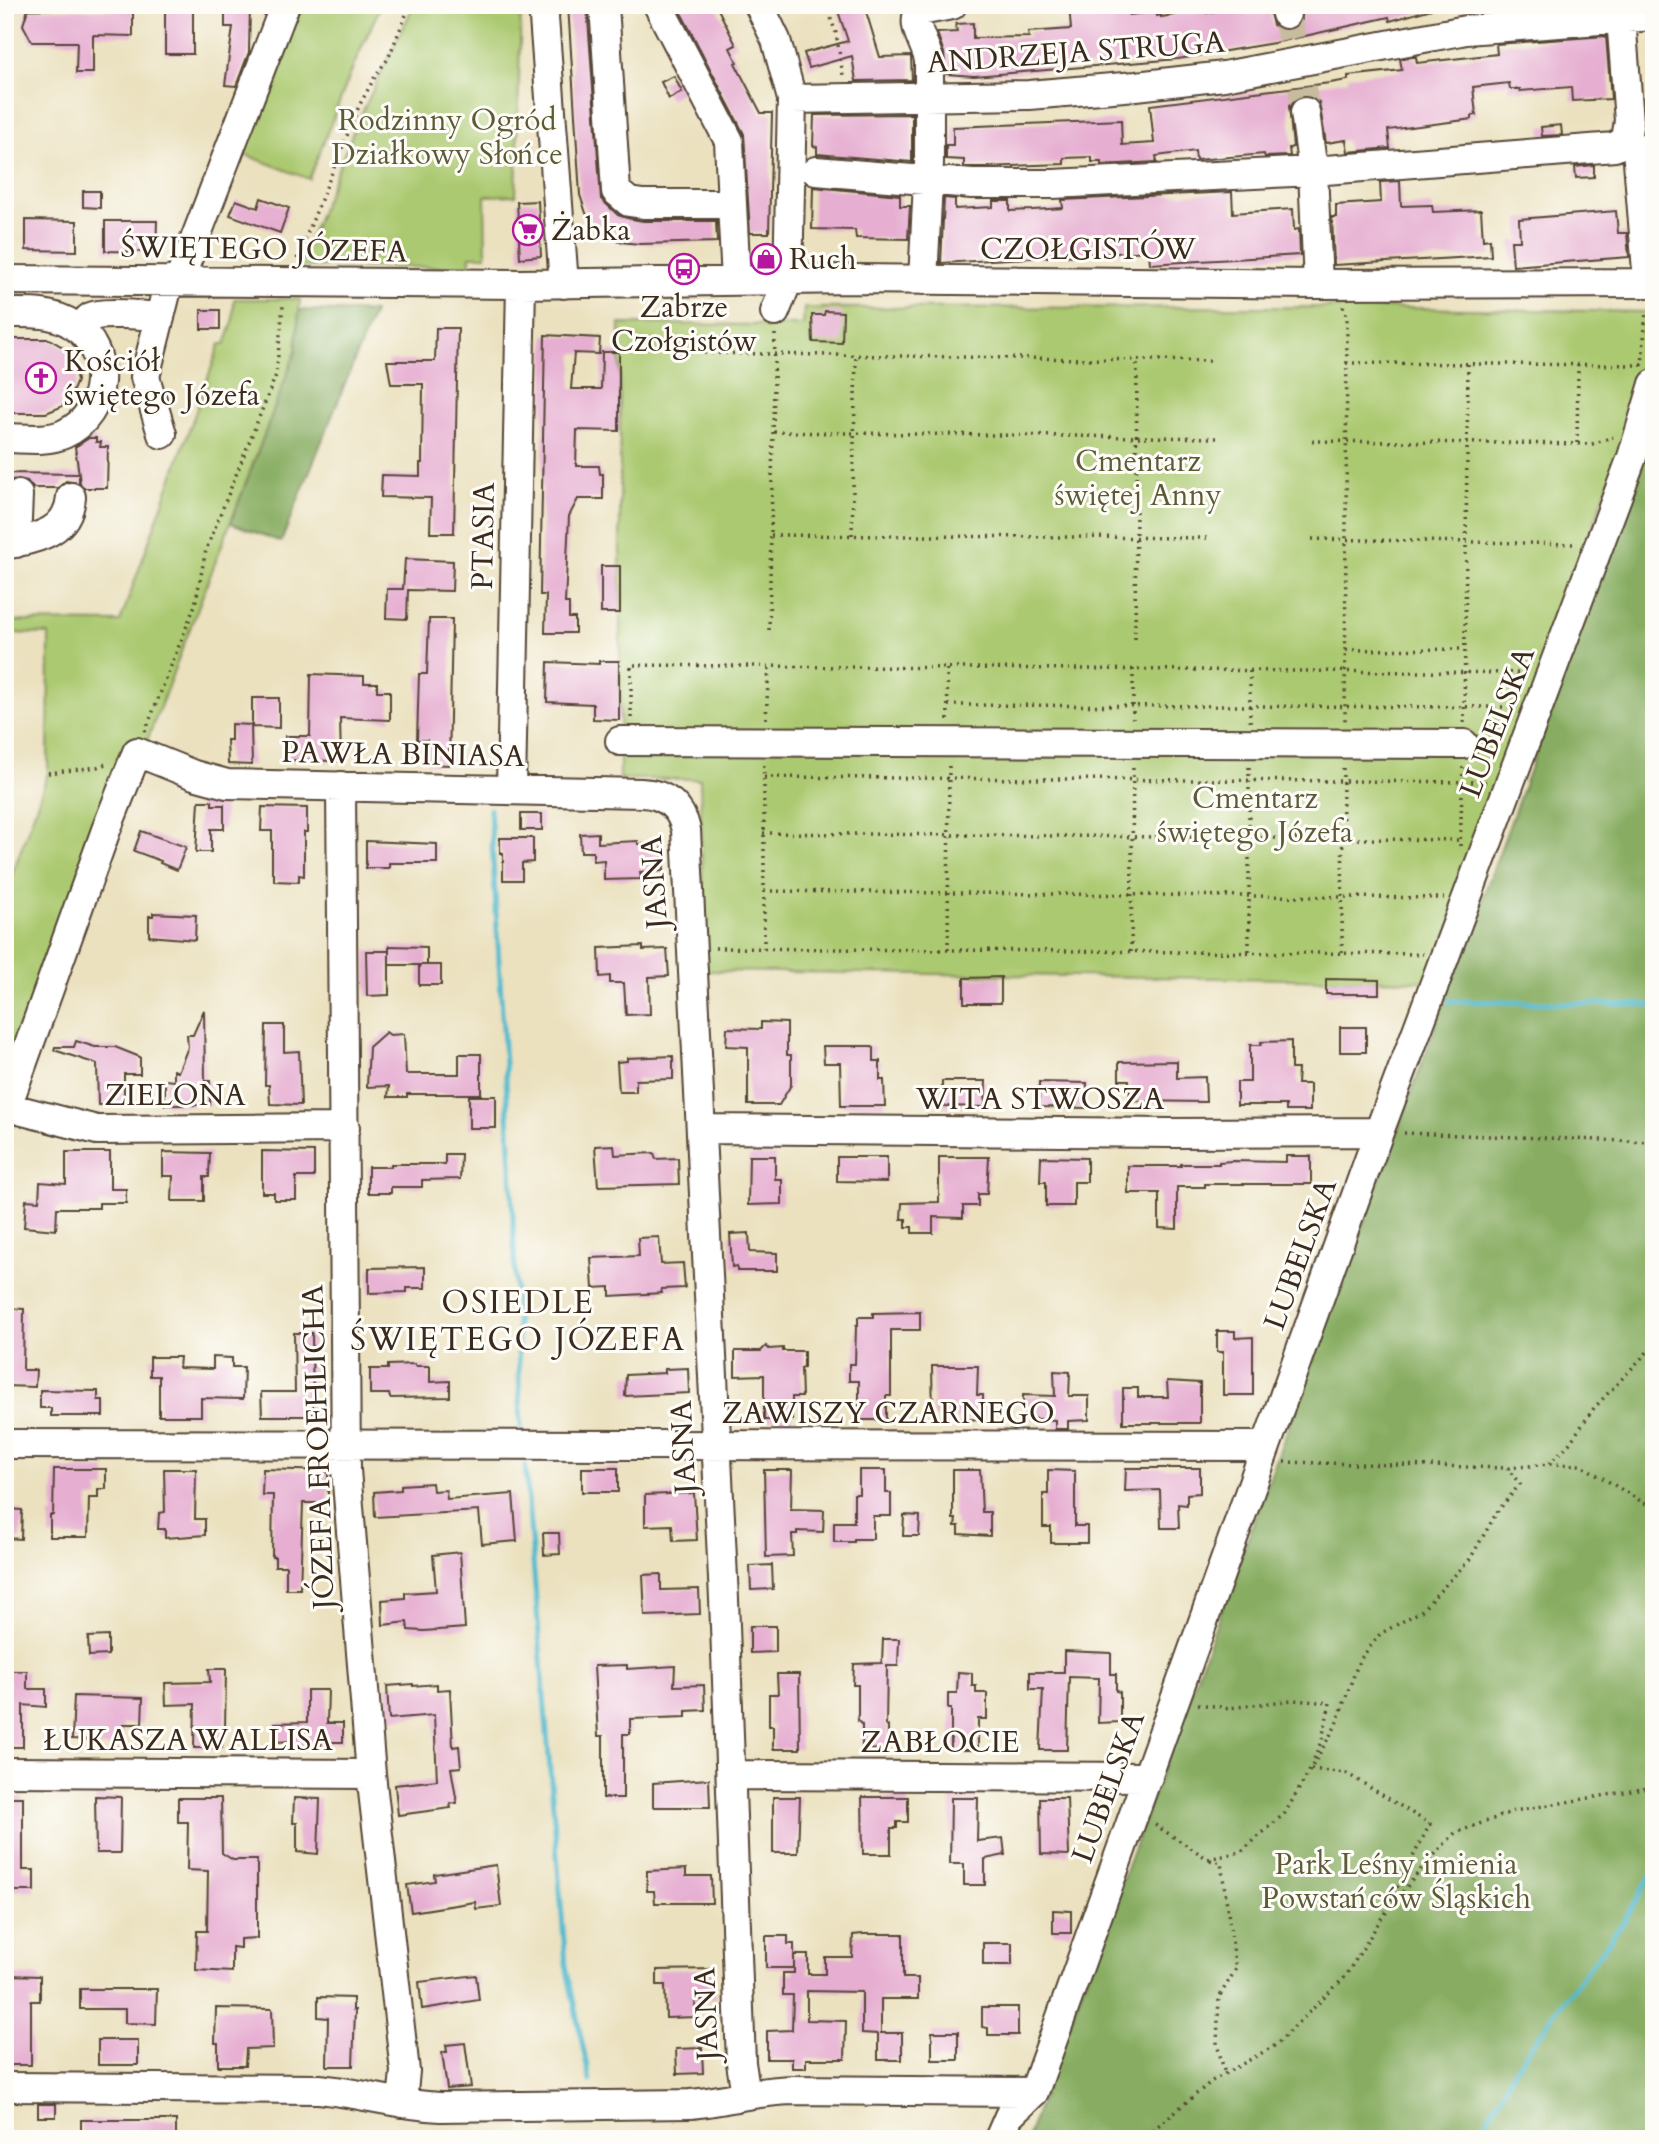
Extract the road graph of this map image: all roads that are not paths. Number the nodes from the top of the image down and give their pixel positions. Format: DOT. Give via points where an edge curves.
graph roads {
  1 [pos="285,5"];
  2 [pos="545,5"];
  3 [pos="604,5"];
  4 [pos="658,5"];
  5 [pos="952,5"];
  6 [pos="760,6"];
  7 [pos="1654,16"];
  8 [pos="1621,18"];
  9 [pos="929,97"];
  10 [pos="792,99"];
  11 [pos="1305,112"];
  12 [pos="1626,139"];
  13 [pos="816,171"];
  14 [pos="1313,171"];
  15 [pos="927,180"];
  16 [pos="732,204"];
  17 [pos="5,280"];
  18 [pos="788,280"];
  19 [pos="174,281"];
  20 [pos="736,281"];
  21 [pos="923,281"];
  22 [pos="1651,283"];
  23 [pos="522,284"];
  24 [pos="564,284"];
  25 [pos="1318,284"];
  26 [pos="775,312"];
  27 [pos="5,313"];
  28 [pos="160,318"];
  29 [pos="81,331"];
  30 [pos="102,376"];
  31 [pos="1645,376"];
  32 [pos="145,377"];
  33 [pos="162,434"];
  34 [pos="5,438"];
  35 [pos="18,495"];
  36 [pos="71,497"];
  37 [pos="11,544"];
  38 [pos="625,741"];
  39 [pos="1464,744"];
  40 [pos="341,786"];
  41 [pos="511,789"];
  42 [pos="671,802"];
  43 [pos="6,1109"];
  44 [pos="345,1128"];
  45 [pos="701,1129"];
  46 [pos="1379,1132"];
  47 [pos="5,1444"];
  48 [pos="345,1444"];
  49 [pos="716,1446"];
  50 [pos="1264,1454"];
  51 [pos="5,1772"];
  52 [pos="371,1774"];
  53 [pos="732,1775"];
  54 [pos="1148,1777"];
  55 [pos="5,2087"];
  56 [pos="1034,2092"];
  57 [pos="746,2094"];
  58 [pos="402,2103"];
  59 [pos="999,2139"];
  1 -- 19 [label="street"];
  2 -- 24 [label="street"];
  3 -- 16 [label="street" via="616,191 629,202 643,204"];
  4 -- 16 [label="street" via="729,141"];
  5 -- 9 [label="street" via="917,15 916,25 928,52"];
  6 -- 10 [label="street" via="776,40"];
  7 -- 8 [label="street, ANDRZEJA STRUGA"];
  8 -- 9 [label="street, ANDRZEJA STRUGA" via="1466,30 1224,76 1029,95"];
  8 -- 12 [label="street" via="1629,121"];
  9 -- 10 [label="street, ANDRZEJA STRUGA"];
  9 -- 15 [label="street"];
  10 -- 18 [label="street"];
  11 -- 14 [label="street"];
  12 -- 14 [label="street" via="1615,148"];
  12 -- 22 [label="street" via="1637,149"];
  13 -- 15 [label="street"];
  14 -- 15 [label="street" via="1053,184"];
  14 -- 25 [label="street"];
  15 -- 21 [label="street"];
  16 -- 20 [label="street"];
  17 -- 19 [label="street, ŚWIĘTEGO JÓZEFA"];
  18 -- 20 [label="street, CZOŁGISTÓW"];
  18 -- 21 [label="street, CZOŁGISTÓW"];
  18 -- 26 [label="street"];
  19 -- 23 [label="street, ŚWIĘTEGO JÓZEFA"];
  19 -- 28 [label="street"];
  20 -- 24 [label="street, CZOŁGISTÓW"];
  21 -- 25 [label="street, CZOŁGISTÓW"];
  22 -- 25 [label="street, CZOŁGISTÓW"];
  23 -- 24 [label="street, CZOŁGISTÓW"];
  23 -- 41 [label="street, PTASIA"];
  27 -- 29 [label="street" via="48,314"];
  28 -- 29 [label="street" via="97,315 91,316"];
  28 -- 32 [label="street"];
  29 -- 30 [label="street" via="98,357"];
  30 -- 32 [label="street"];
  30 -- 34 [label="street" via="92,409 74,428 52,438"];
  31 -- 46 [label="street, LUBELSKA" via="1632,457"];
  32 -- 33 [label="street"];
  35 -- 37 [label="street"];
  36 -- 37 [label="street" via="68,514 54,529"];
  38 -- 39 [label="street"];
  40 -- 41 [label="street, PAWŁA BINIASA"];
  40 -- 43 [label="street, PAWŁA BINIASA" via="227,784 137,752"];
  40 -- 44 [label="street, JÓZEFA FROEHLICHA"];
  41 -- 42 [label="street, PAWŁA BINIASA" via="652,793"];
  42 -- 45 [label="street, JASNA" via="687,830"];
  43 -- 44 [label="street, ZIELONA" via="97,1130"];
  44 -- 48 [label="street, JÓZEFA FROEHLICHA"];
  45 -- 46 [label="street, WITA STWOSZA"];
  45 -- 49 [label="street, JASNA"];
  46 -- 50 [label="street, LUBELSKA"];
  47 -- 48 [label="street, ZAWISZY CZARNEGO"];
  48 -- 49 [label="street, ZAWISZY CZARNEGO"];
  48 -- 52 [label="street, JÓZEFA FROEHLICHA"];
  49 -- 50 [label="street, ZAWISZY CZARNEGO"];
  49 -- 53 [label="street, JASNA"];
  50 -- 54 [label="street, LUBELSKA"];
  51 -- 52 [label="street, ŁUKASZA WALLISA"];
  52 -- 58 [label="street, JÓZEFA FROEHLICHA" via="405,2071"];
  53 -- 54 [label="street, ZABŁOCIE"];
  53 -- 57 [label="street, JASNA" via="741,2063"];
  54 -- 56 [label="street, LUBELSKA"];
  55 -- 58 [label="street" via="307,2089"];
  56 -- 57 [label="street" via="791,2090"];
  56 -- 59 [label="street, LUBELSKA" via="1009,2116"];
  57 -- 58 [label="street" via="690,2104 440,2107"];
}
